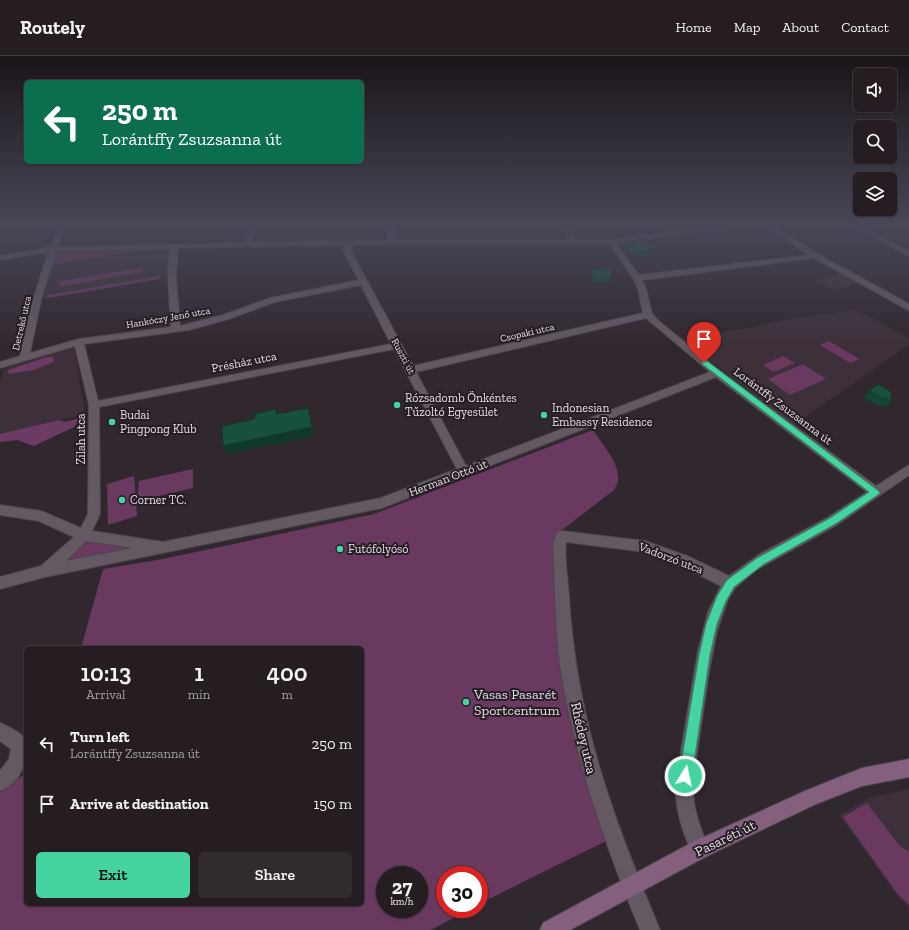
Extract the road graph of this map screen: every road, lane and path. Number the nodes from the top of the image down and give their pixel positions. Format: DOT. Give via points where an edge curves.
graph roads {
  1 [pos="48,266"];
  2 [pos="173,266"];
  3 [pos="355,266"];
  4 [pos="629,266"];
  5 [pos="736,266"];
  6 [pos="833,266"];
  7 [pos="638,278"];
  8 [pos="363,282"];
  9 [pos="909,306"];
  10 [pos="648,315"];
  11 [pos="176,328"];
  12 [pos="79,342"];
  13 [pos="398,345"];
  14 [pos="24,358"];
  15 [pos="0,365"];
  16 [pos="412,370"];
  17 [pos="716,373"];
  18 [pos="94,405"];
  19 [pos="909,469"];
  20 [pos="464,472"];
  21 [pos="876,492"];
  22 [pos="0,510"];
  23 [pos="82,535"];
  24 [pos="562,536"];
  25 [pos="169,547"];
  26 [pos="45,571"];
  27 [pos="0,582"];
  28 [pos="730,584"];
  29 [pos="0,731"];
  30 [pos="909,768"];
  31 [pos="0,782"];
  32 [pos="700,849"];
  33 [pos="632,885"];
  34 [pos="550,930"];
  35 [pos="650,930"];
  1 -- 14 [label="street, Detrekő utca" via="37,300"];
  2 -- 11 [label="street"];
  3 -- 8 [label="street, Ruszti út"];
  4 -- 7 [label="street"];
  5 -- 7 [label="street"];
  6 -- 9 [label="street"];
  7 -- 10 [label="street"];
  8 -- 11 [label="street, Hankóczy Jenő utca" via="273,300 226,317"];
  8 -- 13 [label="street, Ruszti út"];
  10 -- 16 [label="street, Csopaki utca"];
  10 -- 17 [label="street, Lorántffy Zsuzsanna út"];
  11 -- 12 [label="street, Hankóczy Jenő utca"];
  12 -- 14 [label="street, Hankóczy Jenő utca"];
  12 -- 18 [label="street, Zilah utca"];
  13 -- 16 [label="street, Ruszti út"];
  13 -- 18 [label="street, Présház utca"];
  14 -- 15 [label="street, Hankóczy Jenő utca"];
  16 -- 20 [label="street, Ruszti út"];
  17 -- 20 [label="street, Herman Ottó út"];
  17 -- 21 [label="street, Lorántffy Zsuzsanna út"];
  18 -- 23 [label="street, Zilah utca" via="94,514 89,527"];
  19 -- 21 [label="street"];
  20 -- 25 [label="street, Herman Ottó út" via="382,503"];
  21 -- 28 [label="street" via="761,561"];
  22 -- 23 [label="street, Herman Ottó út" via="41,516"];
  23 -- 25 [label="street, Herman Ottó út"];
  23 -- 26 [label="street, Zilah utca" via="67,553"];
  24 -- 28 [label="street, Vadorzó utca" via="633,544 681,560"];
  24 -- 33 [label="street, Rhédey utca" via="559,544 563,619 568,665 582,735 595,786"];
  25 -- 26 [label="street, Herman Ottó út"];
  26 -- 27 [label="street, Herman Ottó út"];
  28 -- 32 [label="street" via="721,599 704,655 685,776 687,822"];
  29 -- 31 [label="street" via="18,743 20,754 16,766"];
  30 -- 32 [label="street, Pasaréti út" via="862,777 811,797"];
  32 -- 33 [label="street, Pasaréti út"];
  33 -- 34 [label="street, Pasaréti út"];
  33 -- 35 [label="street, Rhédey utca"];
}
